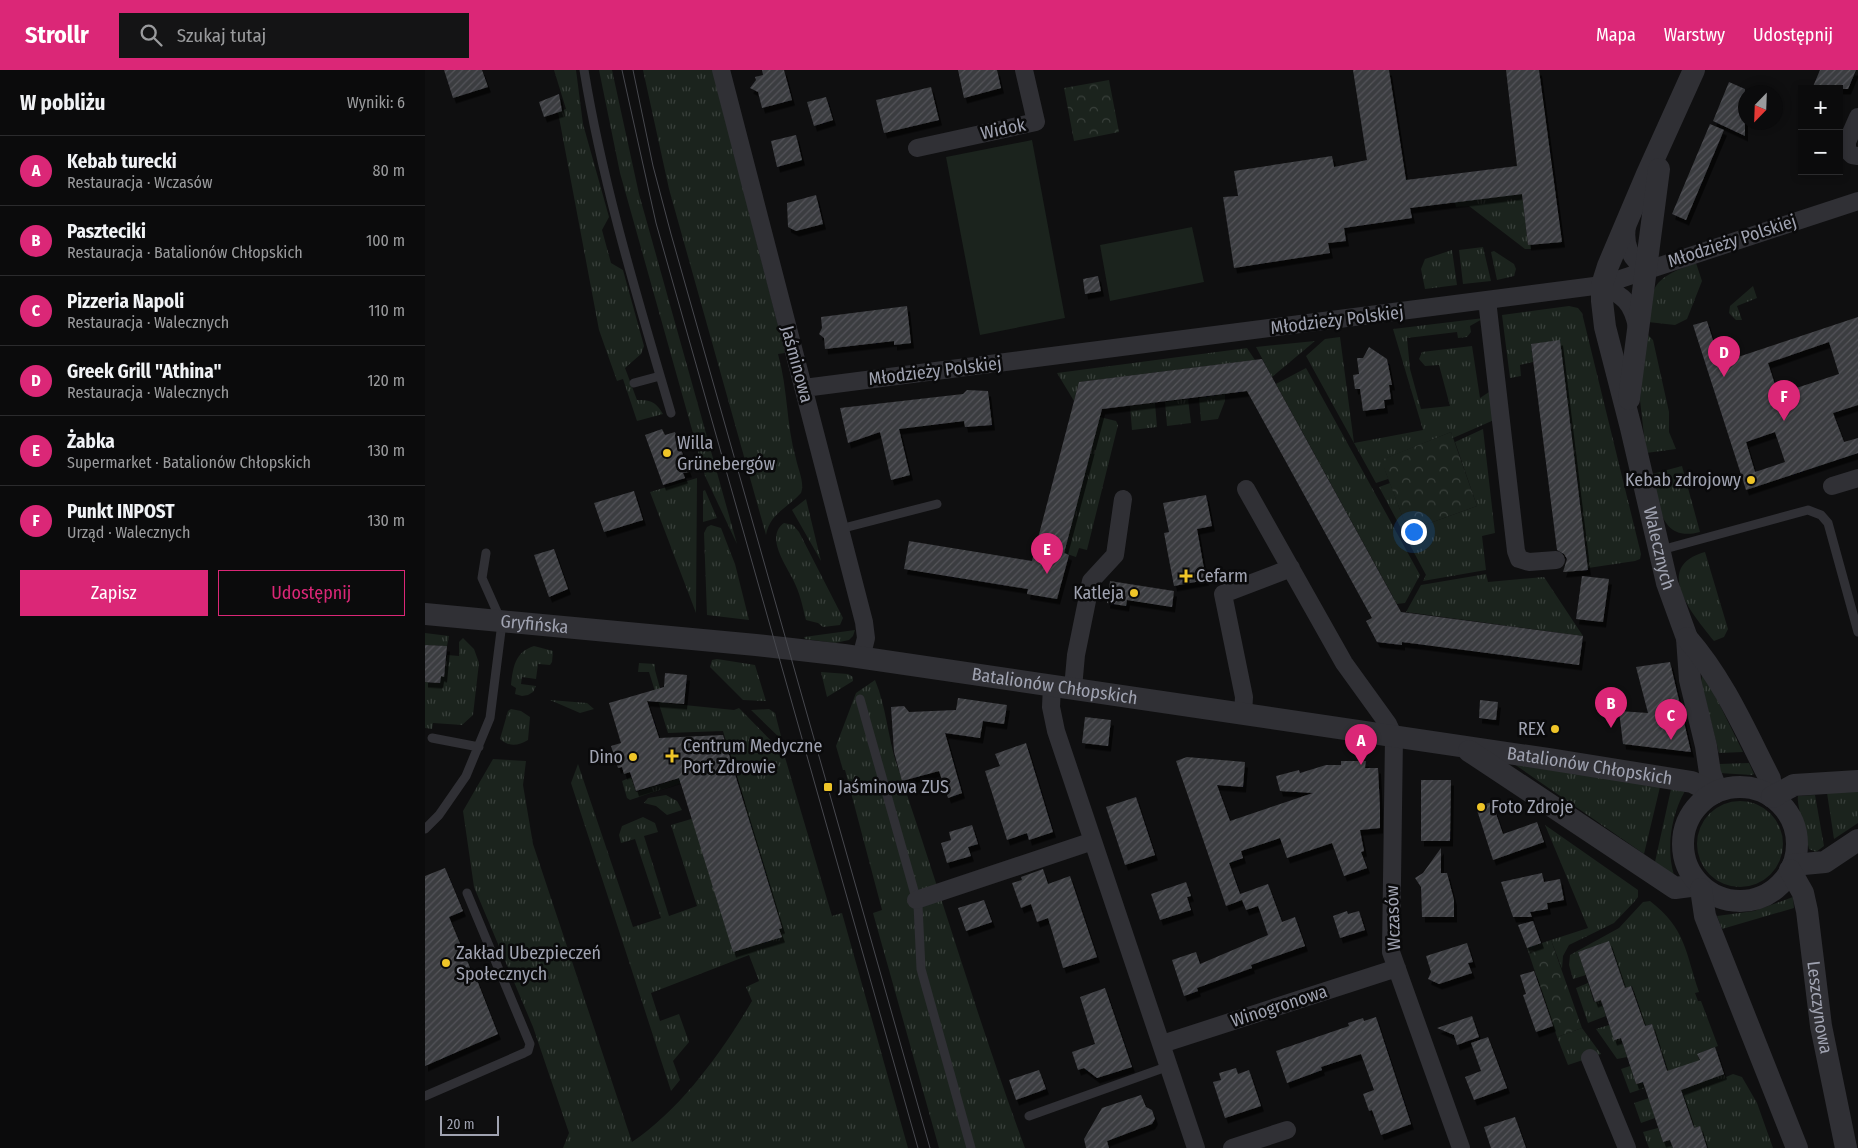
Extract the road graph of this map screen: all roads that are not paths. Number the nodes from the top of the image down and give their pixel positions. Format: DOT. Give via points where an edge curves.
graph roads {
  1 [pos="584,70"];
  2 [pos="721,70"];
  3 [pos="1024,70"];
  4 [pos="1695,70"];
  5 [pos="1858,117"];
  6 [pos="1665,137"];
  7 [pos="917,148"];
  8 [pos="1858,156"];
  9 [pos="1858,201"];
  10 [pos="1628,220"];
  11 [pos="1647,269"];
  12 [pos="1602,285"];
  13 [pos="1487,300"];
  14 [pos="1637,327"];
  15 [pos="660,376"];
  16 [pos="633,383"];
  17 [pos="804,388"];
  18 [pos="671,413"];
  19 [pos="1631,428"];
  20 [pos="1858,478"];
  21 [pos="1832,486"];
  22 [pos="1246,489"];
  23 [pos="1123,499"];
  24 [pos="937,504"];
  25 [pos="840,529"];
  26 [pos="1660,550"];
  27 [pos="486,553"];
  28 [pos="1556,560"];
  29 [pos="1291,568"];
  30 [pos="425,614"];
  31 [pos="502,623"];
  32 [pos="1858,632"];
  33 [pos="644,634"];
  34 [pos="1687,638"];
  35 [pos="861,658"];
  36 [pos="1063,687"];
  37 [pos="859,699"];
  38 [pos="1243,714"];
  39 [pos="1394,737"];
  40 [pos="433,738"];
  41 [pos="479,748"];
  42 [pos="1464,748"];
  43 [pos="1858,781"];
  44 [pos="1715,792"];
  45 [pos="1771,796"];
  46 [pos="425,829"];
  47 [pos="1858,840"];
  48 [pos="1093,841"];
  49 [pos="1792,868"];
  50 [pos="1699,887"];
  51 [pos="467,893"];
  52 [pos="916,900"];
  53 [pos="1397,968"];
  54 [pos="1162,1044"];
  55 [pos="1590,1058"];
  56 [pos="1169,1066"];
  57 [pos="425,1096"];
  58 [pos="1029,1116"];
  59 [pos="1287,1130"];
  60 [pos="971,1148"];
  61 [pos="1196,1148"];
  62 [pos="1232,1148"];
  63 [pos="1461,1148"];
  64 [pos="1627,1148"];
  65 [pos="1797,1148"];
  66 [pos="1847,1148"];
  1 -- 15 [label="lane" via="610,193"];
  2 -- 17 [label="street, Jaśminowa"];
  3 -- 7 [label="street, Widok" via="1036,122"];
  4 -- 6 [label="street, Walecznych"];
  5 -- 8 [label="street" via="1847,142 1847,150"];
  6 -- 10 [label="street, Walecznych"];
  6 -- 11 [label="street, Walecznych" via="1654,197"];
  9 -- 11 [label="street, Młodzieży Polskiej"];
  10 -- 11 [label="street, Walecznych" via="1629,251 1635,261"];
  10 -- 12 [label="street, Walecznych"];
  11 -- 12 [label="street, Młodzieży Polskiej"];
  11 -- 14 [label="street, Walecznych"];
  12 -- 13 [label="street, Młodzieży Polskiej"];
  12 -- 14 [label="street, Walecznych" via="1625,298"];
  12 -- 19 [label="street, Walecznych" via="1605,327"];
  13 -- 17 [label="street, Młodzieży Polskiej"];
  13 -- 28 [label="street" via="1516,551 1519,559 1529,562"];
  14 -- 19 [label="street, Walecznych" via="1630,381"];
  15 -- 16 [label="lane"];
  15 -- 18 [label="lane"];
  17 -- 25 [label="street, Jaśminowa"];
  19 -- 26 [label="street, Walecznych"];
  20 -- 21 [label="street"];
  22 -- 29 [label="street"];
  23 -- 36 [label="street" via="1115,555 1091,581 1076,655"];
  24 -- 25 [label="lane"];
  25 -- 35 [label="street, Jaśminowa" via="865,628"];
  26 -- 32 [label="lane" via="1808,510 1821,515 1828,523"];
  26 -- 34 [label="street, Walecznych" via="1667,583"];
  27 -- 31 [label="lane" via="482,578"];
  29 -- 38 [label="street" via="1223,594 1244,697"];
  29 -- 39 [label="street" via="1344,663"];
  30 -- 31 [label="street, Gryfińska"];
  31 -- 33 [label="street, Gryfińska"];
  31 -- 41 [label="lane" via="491,712"];
  33 -- 35 [label="street, Batalionów Chłopskich"];
  34 -- 44 [label="street, Walecznych" via="1690,680"];
  34 -- 45 [label="street, Walecznych" via="1722,686 1770,779"];
  35 -- 36 [label="street, Batalionów Chłopskich"];
  36 -- 38 [label="street, Batalionów Chłopskich"];
  36 -- 48 [label="street" via="1052,718"];
  37 -- 52 [label="lane"];
  38 -- 39 [label="street, Batalionów Chłopskich"];
  39 -- 42 [label="street, Batalionów Chłopskich"];
  39 -- 53 [label="street, Wczasów" via="1391,952"];
  40 -- 41 [label="lane"];
  41 -- 46 [label="lane" via="452,799"];
  42 -- 44 [label="street, Batalionów Chłopskich" via="1692,782"];
  42 -- 50 [label="street, Batalionów Chłopskich" via="1675,888"];
  43 -- 45 [label="street" via="1794,785"];
  44 -- 45 [label="street" via="1727,787 1752,788"];
  44 -- 50 [label="street" via="1690,816 1684,840 1685,862"];
  45 -- 49 [label="street" via="1784,808 1793,826 1797,848"];
  47 -- 49 [label="street" via="1825,862"];
  48 -- 52 [label="street"];
  48 -- 54 [label="street"];
  49 -- 50 [label="street" via="1772,892 1757,899 1722,899"];
  49 -- 66 [label="street, Leszczynowa" via="1807,911 1821,1026"];
  50 -- 65 [label="street" via="1705,916"];
  51 -- 57 [label="lane" via="530,1044 524,1053"];
  52 -- 60 [label="lane" via="921,969"];
  53 -- 54 [label="street, Winogronowa"];
  53 -- 63 [label="street, Wczasów"];
  54 -- 56 [label="street"];
  55 -- 64 [label="street"];
  56 -- 58 [label="lane"];
  56 -- 61 [label="street"];
  59 -- 62 [label="street"];
}
